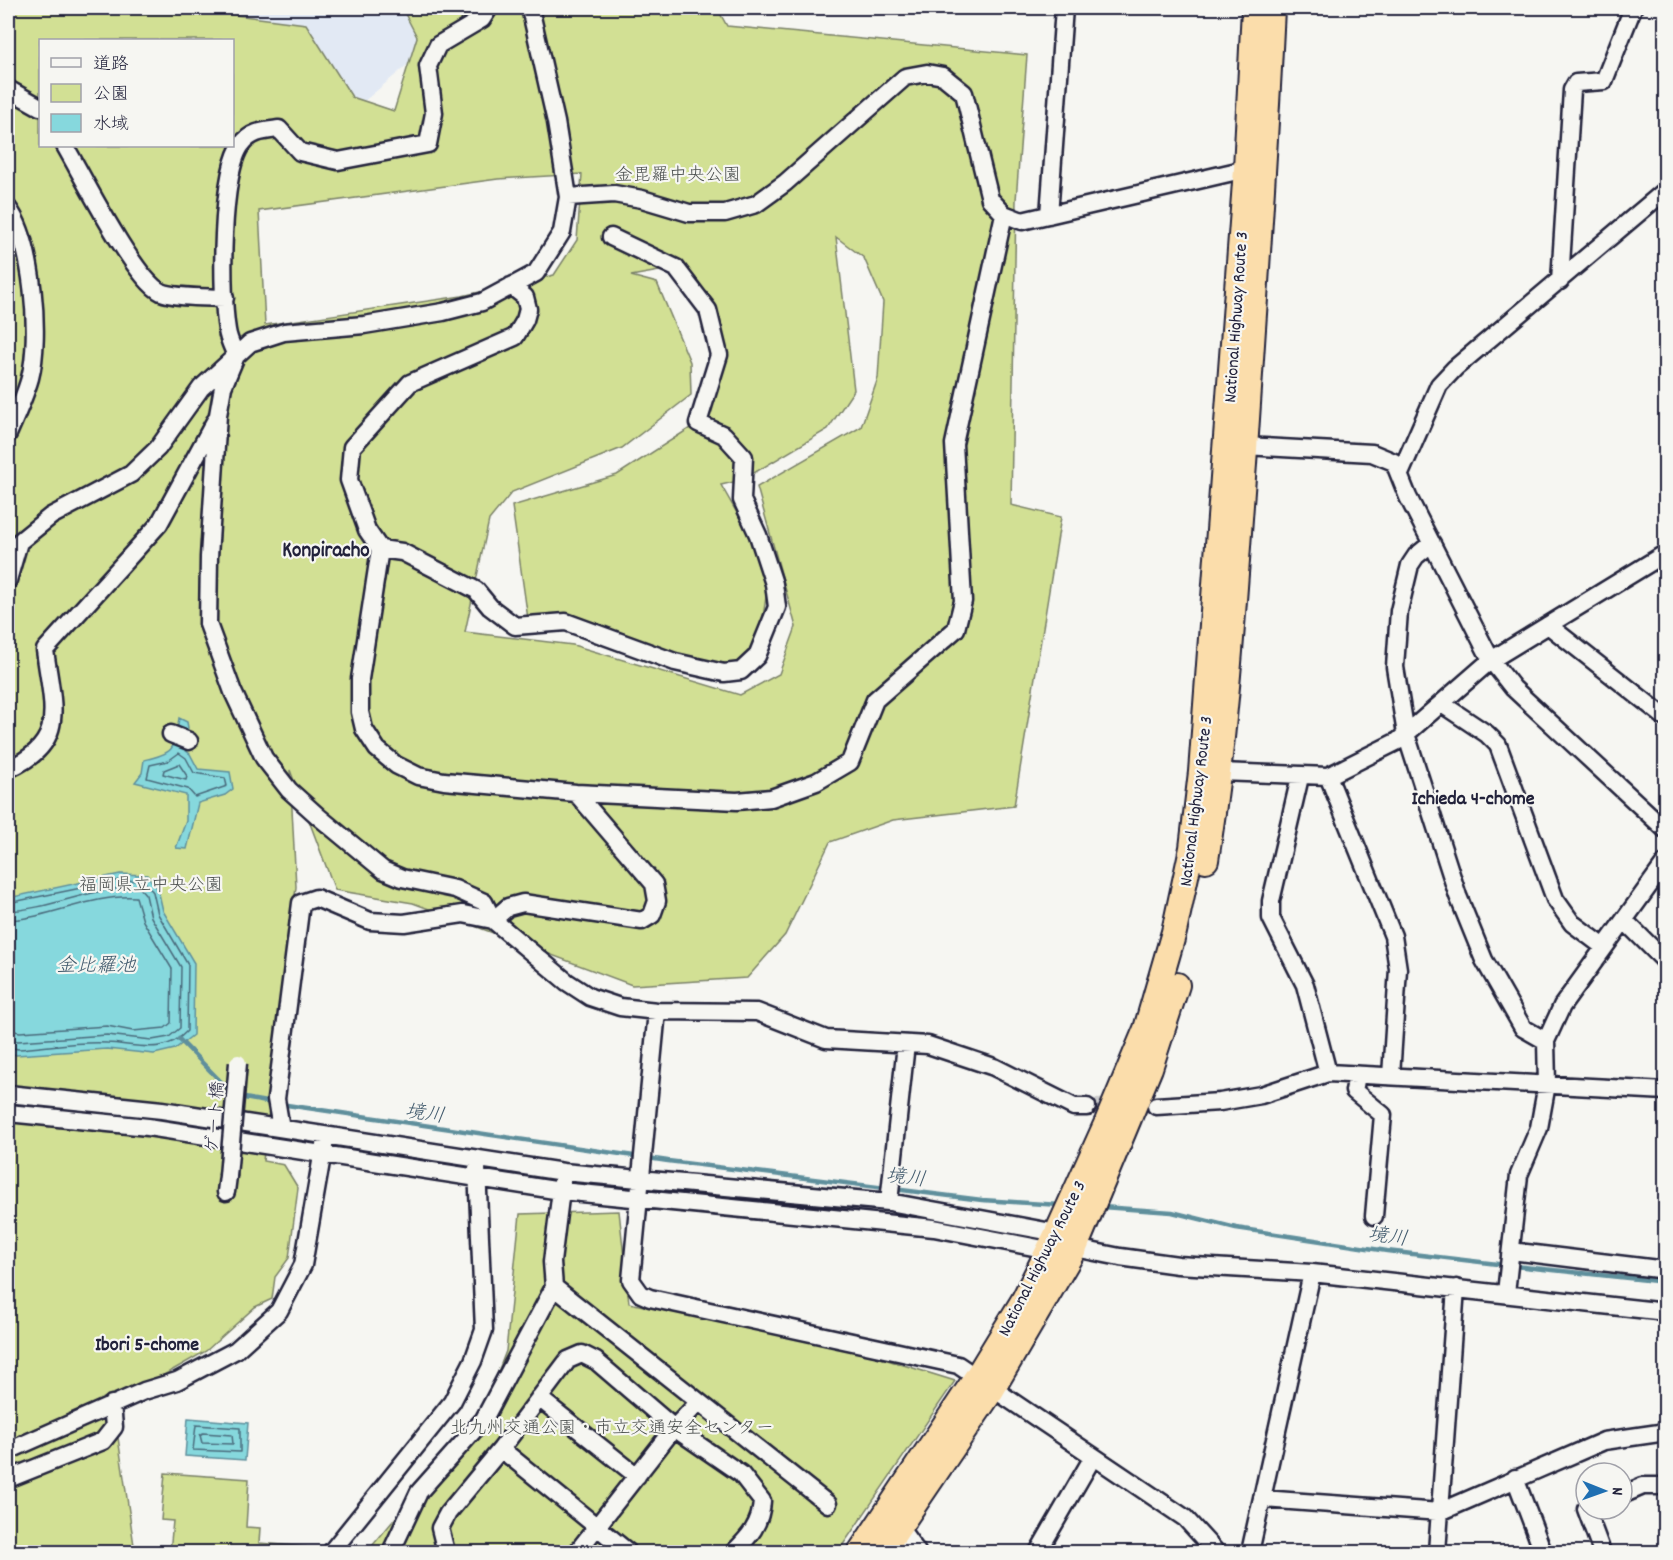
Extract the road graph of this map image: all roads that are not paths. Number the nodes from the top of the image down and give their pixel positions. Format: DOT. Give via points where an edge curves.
graph roads {
  1 [pos="489,8"];
  2 [pos="530,8"];
  3 [pos="1064,8"];
  4 [pos="1254,8"];
  5 [pos="1272,8"];
  6 [pos="1633,8"];
  7 [pos="8,89"];
  8 [pos="39,106"];
  9 [pos="66,147"];
  10 [pos="1246,169"];
  11 [pos="1665,190"];
  12 [pos="568,197"];
  13 [pos="8,208"];
  14 [pos="1004,214"];
  15 [pos="1049,215"];
  16 [pos="611,237"];
  17 [pos="1560,281"];
  18 [pos="511,286"];
  19 [pos="225,298"];
  20 [pos="236,356"];
  21 [pos="218,415"];
  22 [pos="8,434"];
  23 [pos="1245,446"];
  24 [pos="1400,474"];
  25 [pos="1432,543"];
  26 [pos="380,549"];
  27 [pos="1665,553"];
  28 [pos="8,580"];
  29 [pos="1548,625"];
  30 [pos="1491,660"];
  31 [pos="1442,704"];
  32 [pos="1665,718"];
  33 [pos="171,734"];
  34 [pos="1406,735"];
  35 [pos="189,741"];
  36 [pos="8,770"];
  37 [pos="1220,772"];
  38 [pos="1328,776"];
  39 [pos="1300,777"];
  40 [pos="576,793"];
  41 [pos="1665,830"];
  42 [pos="1665,862"];
  43 [pos="493,920"];
  44 [pos="1624,920"];
  45 [pos="1604,947"];
  46 [pos="1665,962"];
  47 [pos="657,1011"];
  48 [pos="1546,1041"];
  49 [pos="906,1044"];
  50 [pos="238,1063"];
  51 [pos="1328,1073"];
  52 [pos="1357,1074"];
  53 [pos="1390,1076"];
  54 [pos="1547,1084"];
  55 [pos="1665,1091"];
  56 [pos="8,1094"];
  57 [pos="1156,1106"];
  58 [pos="1087,1107"];
  59 [pos="8,1113"];
  60 [pos="281,1128"];
  61 [pos="326,1136"];
  62 [pos="323,1154"];
  63 [pos="477,1158"];
  64 [pos="563,1172"];
  65 [pos="478,1179"];
  66 [pos="639,1179"];
  67 [pos="227,1184"];
  68 [pos="561,1191"];
  69 [pos="638,1199"];
  70 [pos="889,1202"];
  71 [pos="1374,1216"];
  72 [pos="1060,1244"];
  73 [pos="1511,1251"];
  74 [pos="1665,1270"];
  75 [pos="1312,1273"];
  76 [pos="554,1287"];
  77 [pos="1456,1288"];
  78 [pos="1506,1293"];
  79 [pos="1665,1312"];
  80 [pos="984,1384"];
  81 [pos="539,1398"];
  82 [pos="698,1403"];
  83 [pos="112,1404"];
  84 [pos="674,1428"];
  85 [pos="1665,1432"];
  86 [pos="501,1449"];
  87 [pos="8,1451"];
  88 [pos="1093,1457"];
  89 [pos="637,1476"];
  90 [pos="1515,1478"];
  91 [pos="8,1479"];
  92 [pos="1665,1486"];
  93 [pos="1634,1490"];
  94 [pos="1262,1499"];
  95 [pos="828,1504"];
  96 [pos="1440,1512"];
  97 [pos="894,1520"];
  98 [pos="1590,1521"];
  99 [pos="597,1527"];
  100 [pos="1046,1549"];
  101 [pos="331,1552"];
  102 [pos="391,1552"];
  103 [pos="446,1552"];
  104 [pos="577,1552"];
  105 [pos="628,1552"];
  106 [pos="734,1552"];
  107 [pos="860,1552"];
  108 [pos="882,1552"];
  109 [pos="917,1552"];
  110 [pos="1216,1552"];
  111 [pos="1250,1552"];
  112 [pos="1437,1552"];
  113 [pos="1543,1552"];
  114 [pos="1602,1552"];
  1 -- 19 [label="street" via="482,19 438,45 428,66 434,113 428,144 338,161 300,152 279,129 257,131 241,145 230,173 225,208"];
  2 -- 12 [label="street" via="556,122"];
  3 -- 15 [label="street"];
  4 -- 10 [label="highway, National Highway Route 3"];
  5 -- 23 [label="highway, National Highway Route 3"];
  6 -- 17 [label="street" via="1604,81 1576,83 1572,90"];
  7 -- 8 [label="street"];
  9 -- 19 [label="street" via="120,244 153,287 162,293"];
  10 -- 15 [label="street"];
  10 -- 72 [label="highway, National Highway Route 3" via="1201,772 1190,858 1146,1029"];
  11 -- 17 [label="street"];
  12 -- 14 [label="street" via="614,194 689,213 724,213 756,204 905,77 927,74 943,76 964,93 990,199"];
  12 -- 18 [label="street" via="562,232 536,273"];
  13 -- 22 [label="street" via="26,245 35,309 30,376"];
  14 -- 15 [label="street" via="1022,221"];
  14 -- 40 [label="street" via="954,444 963,601 956,630 875,700 850,762 816,783 771,798 737,801"];
  16 -- 26 [label="street" via="676,268 708,310 719,355 698,423 724,435 744,457 742,500 774,584 777,607 757,656 741,671 724,673 675,662 566,622 515,626 490,608 476,590 402,552"];
  17 -- 24 [label="street" via="1455,368 1439,386"];
  18 -- 20 [label="street" via="482,302 443,312 276,327"];
  18 -- 26 [label="street" via="525,297 528,309 514,337 410,383 352,447 349,480 367,530"];
  19 -- 20 [label="street" via="227,331"];
  20 -- 21 [label="street" via="223,387"];
  20 -- 28 [label="street" via="201,388 158,448 131,474 51,516 19,542"];
  21 -- 36 [label="street" via="159,524 45,650 54,720 44,746"];
  21 -- 43 [label="street" via="208,624 233,692 264,758 289,790 383,870 455,889 484,902"];
  23 -- 24 [label="street" via="1372,453 1394,462"];
  23 -- 37 [label="highway, National Highway Route 3"];
  24 -- 25 [label="street"];
  25 -- 30 [label="street"];
  25 -- 34 [label="street" via="1410,565 1400,611 1395,667"];
  26 -- 40 [label="street" via="360,679 364,729 377,749 418,776"];
  27 -- 29 [label="street"];
  29 -- 30 [label="street"];
  29 -- 32 [label="street"];
  30 -- 31 [label="street"];
  30 -- 41 [label="street" via="1513,688"];
  31 -- 34 [label="street"];
  31 -- 45 [label="street" via="1498,745 1555,900 1572,923"];
  33 -- 35 [label="street"];
  34 -- 38 [label="street"];
  34 -- 48 [label="street" via="1458,896 1484,960 1523,1028"];
  37 -- 39 [label="street"];
  37 -- 72 [label="highway, National Highway Route 3" via="1206,865 1166,1020 1131,1117"];
  38 -- 39 [label="street"];
  38 -- 53 [label="street" via="1393,936 1398,969"];
  39 -- 51 [label="street" via="1271,901 1271,918 1305,985"];
  40 -- 43 [label="street" via="654,884 657,902 652,915 642,921 523,903 508,907"];
  42 -- 44 [label="street"];
  43 -- 47 [label="street" via="590,997 620,1007"];
  43 -- 60 [label="street" via="463,914 404,923 370,921 316,898 301,903 276,1099"];
  44 -- 45 [label="street"];
  44 -- 46 [label="street"];
  45 -- 48 [label="street" via="1562,1006"];
  47 -- 49 [label="street" via="757,1012 826,1039"];
  47 -- 66 [label="street"];
  48 -- 54 [label="street"];
  49 -- 58 [label="street" via="928,1045 994,1068 1074,1107"];
  49 -- 70 [label="street"];
  50 -- 67 [label="street, ゲート橋, bridge"];
  51 -- 52 [label="street"];
  51 -- 57 [label="street" via="1250,1097"];
  52 -- 53 [label="street"];
  52 -- 71 [label="street" via="1354,1091 1383,1115"];
  53 -- 54 [label="street"];
  54 -- 55 [label="street"];
  54 -- 73 [label="street" via="1539,1128 1519,1175"];
  56 -- 60 [label="street" via="108,1103"];
  59 -- 62 [label="street" via="148,1127"];
  60 -- 61 [label="street"];
  61 -- 62 [label="street"];
  61 -- 63 [label="street"];
  62 -- 65 [label="street"];
  62 -- 83 [label="street" via="303,1264 279,1311 236,1350 177,1381"];
  63 -- 64 [label="street"];
  63 -- 65 [label="street"];
  64 -- 66 [label="street"];
  64 -- 68 [label="street"];
  65 -- 68 [label="street"];
  65 -- 101 [label="street" via="484,1330 473,1361 452,1402"];
  66 -- 69 [label="street"];
  66 -- 70 [label="street"];
  68 -- 69 [label="street"];
  68 -- 76 [label="street" via="552,1262"];
  69 -- 72 [label="street" via="934,1227"];
  69 -- 80 [label="street" via="631,1280 641,1294 957,1365"];
  70 -- 72 [label="street"];
  72 -- 75 [label="street" via="1178,1265"];
  72 -- 80 [label="highway, National Highway Route 3" via="1023,1301"];
  73 -- 74 [label="street"];
  73 -- 78 [label="street"];
  75 -- 77 [label="street"];
  75 -- 94 [label="street"];
  76 -- 82 [label="street"];
  76 -- 102 [label="street" via="484,1419 419,1492"];
  77 -- 78 [label="street"];
  77 -- 96 [label="street"];
  78 -- 79 [label="street"];
  80 -- 88 [label="street"];
  80 -- 97 [label="highway, National Highway Route 3"];
  81 -- 84 [label="street" via="568,1360 582,1354 596,1361"];
  81 -- 86 [label="street"];
  81 -- 89 [label="street"];
  82 -- 84 [label="street"];
  82 -- 95 [label="street"];
  83 -- 87 [label="street"];
  83 -- 91 [label="street" via="114,1426 103,1441"];
  84 -- 89 [label="street"];
  84 -- 106 [label="street" via="741,1474 762,1502 761,1517 751,1535"];
  85 -- 90 [label="street" via="1604,1441"];
  86 -- 99 [label="street"];
  86 -- 103 [label="street" via="448,1513 441,1528"];
  88 -- 100 [label="street"];
  88 -- 110 [label="street" via="1185,1518"];
  89 -- 99 [label="street"];
  90 -- 96 [label="street"];
  90 -- 113 [label="street"];
  92 -- 93 [label="street"];
  94 -- 96 [label="street"];
  94 -- 111 [label="street"];
  96 -- 112 [label="street"];
  97 -- 107 [label="highway, National Highway Route 3"];
  97 -- 108 [label="highway, National Highway Route 3"];
  97 -- 109 [label="street"];
  98 -- 114 [label="street"];
  99 -- 104 [label="street"];
  99 -- 105 [label="street"];
}
